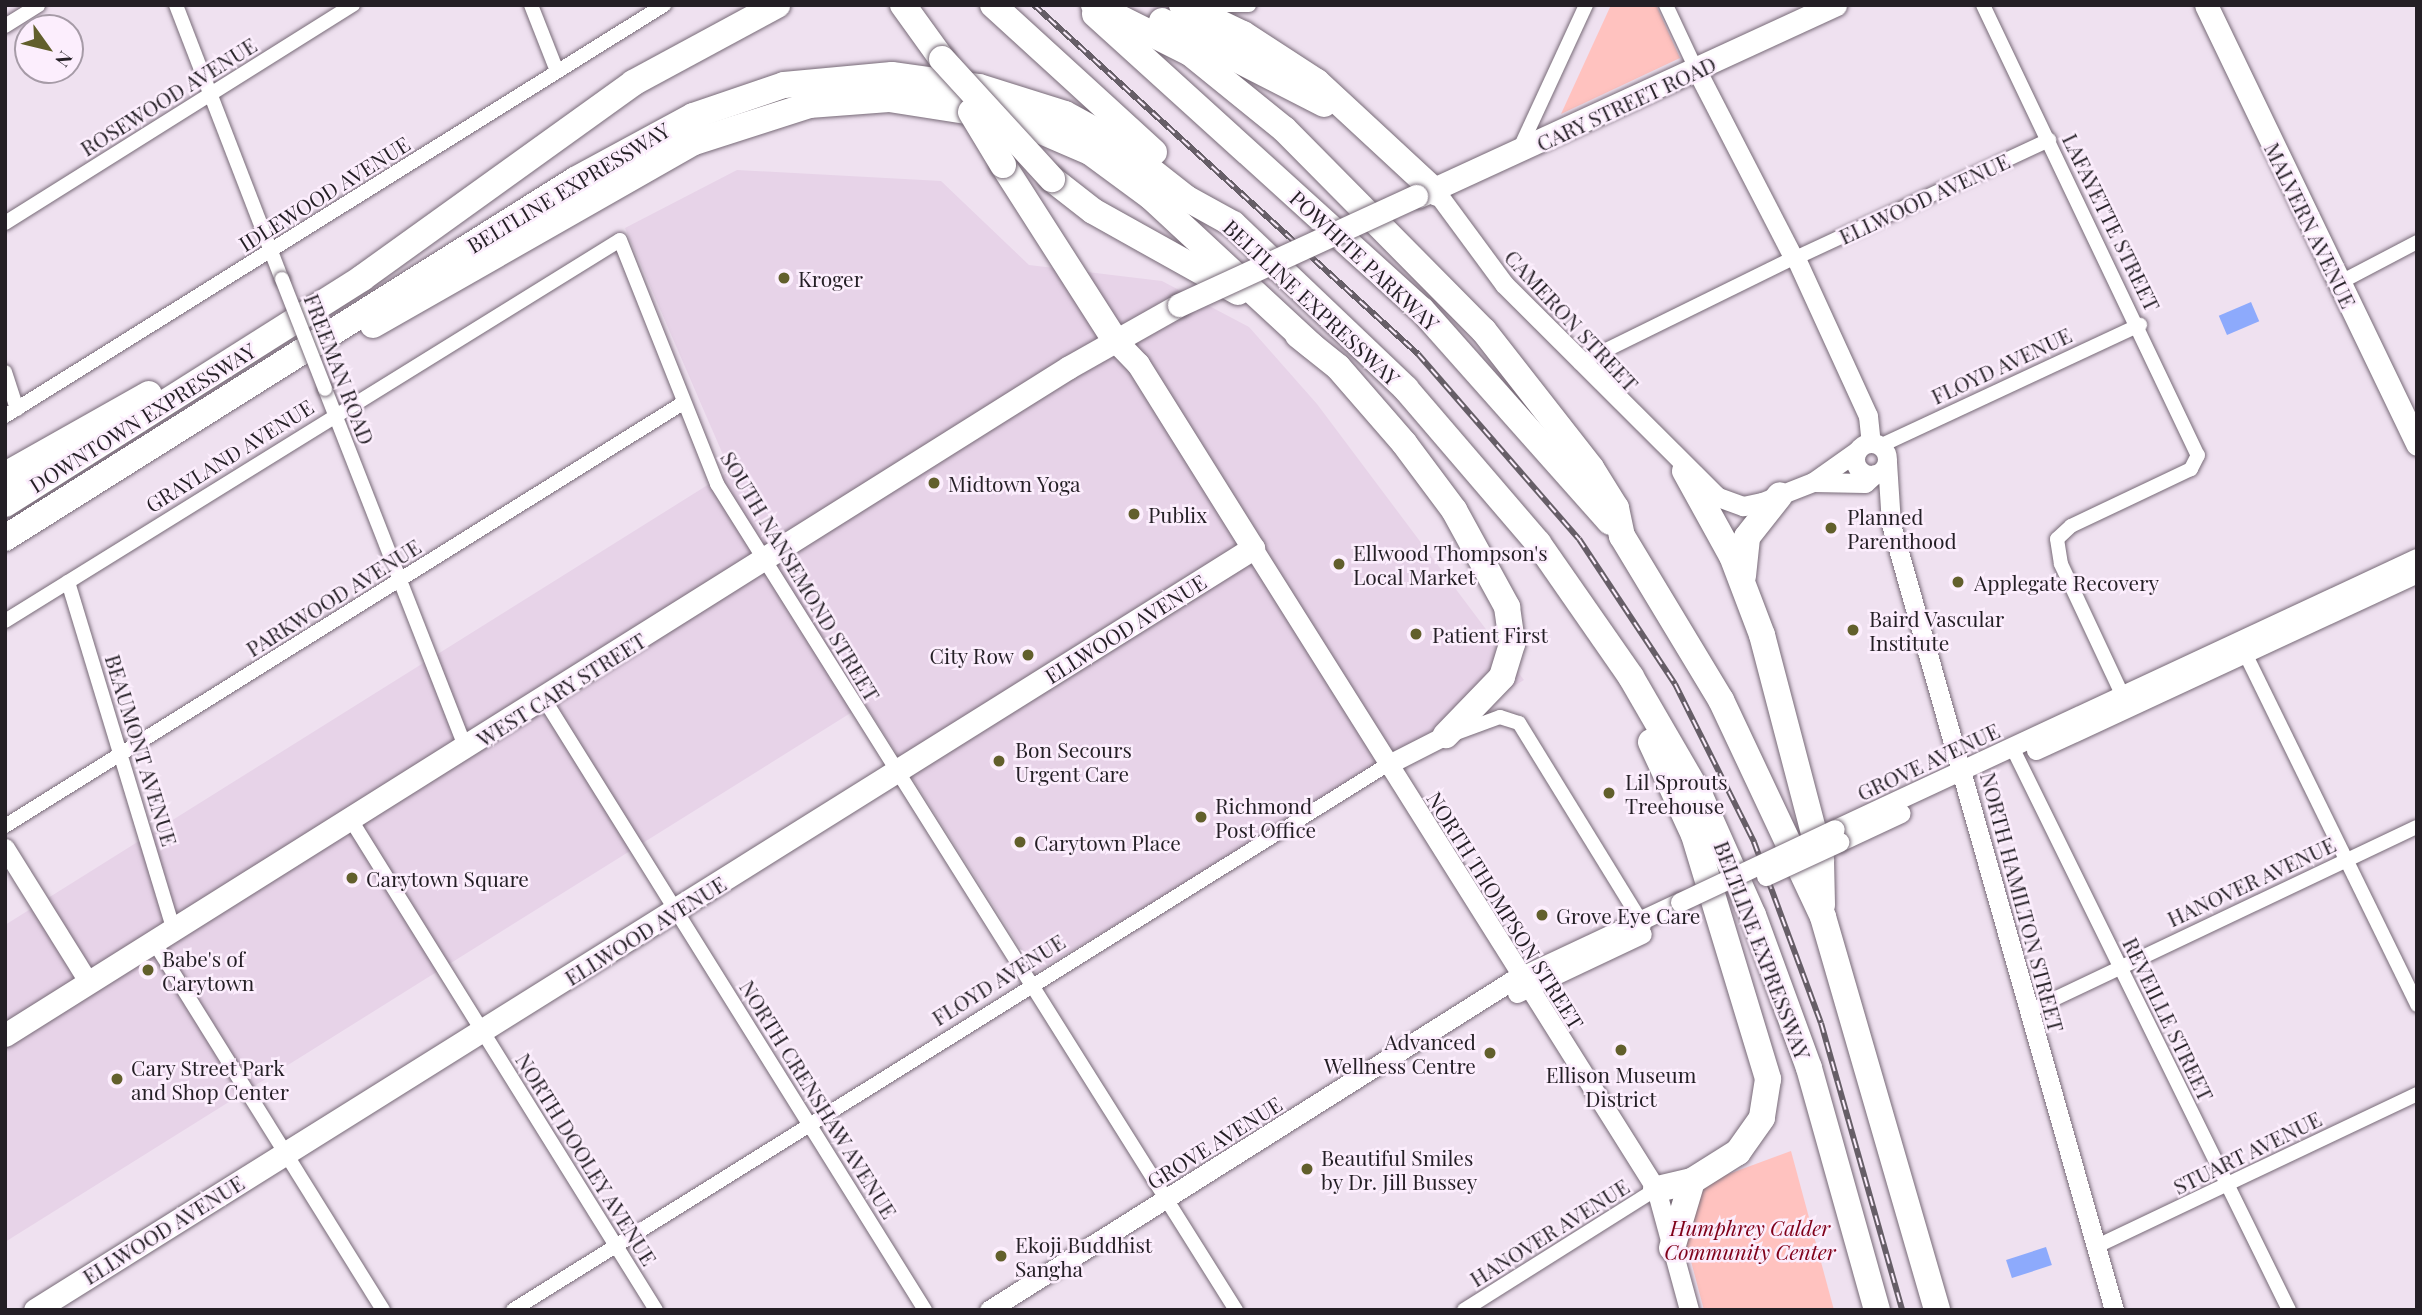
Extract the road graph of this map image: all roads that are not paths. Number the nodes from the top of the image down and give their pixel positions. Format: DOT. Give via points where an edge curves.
graph roads {
  1 [pos="38,5"];
  2 [pos="176,5"];
  3 [pos="353,5"];
  4 [pos="531,5"];
  5 [pos="664,5"];
  6 [pos="777,5"];
  7 [pos="903,5"];
  8 [pos="993,5"];
  9 [pos="1085,5"];
  10 [pos="1094,5"];
  11 [pos="1116,5"];
  12 [pos="1218,5"];
  13 [pos="1249,5"];
  14 [pos="1586,5"];
  15 [pos="1666,5"];
  16 [pos="1835,5"];
  17 [pos="1983,5"];
  18 [pos="2206,5"];
  19 [pos="5,26"];
  20 [pos="1180,26"];
  21 [pos="942,59"];
  22 [pos="1696,69"];
  23 [pos="557,71"];
  24 [pos="210,94"];
  25 [pos="2049,141"];
  26 [pos="1517,155"];
  27 [pos="1426,198"];
  28 [pos="5,223"];
  29 [pos="1233,224"];
  30 [pos="620,240"];
  31 [pos="2417,242"];
  32 [pos="271,251"];
  33 [pos="1795,258"];
  34 [pos="2339,283"];
  35 [pos="2140,325"];
  36 [pos="279,330"];
  37 [pos="1115,340"];
  38 [pos="1311,346"];
  39 [pos="1580,363"];
  40 [pos="5,372"];
  41 [pos="247,386"];
  42 [pos="684,403"];
  43 [pos="11,413"];
  44 [pos="335,413"];
  45 [pos="2417,444"];
  46 [pos="1871,461"];
  47 [pos="1685,471"];
  48 [pos="5,475"];
  49 [pos="1813,482"];
  50 [pos="1780,495"];
  51 [pos="5,504"];
  52 [pos="1887,506"];
  53 [pos="1622,536"];
  54 [pos="5,538"];
  55 [pos="1253,548"];
  56 [pos="2417,558"];
  57 [pos="765,562"];
  58 [pos="2417,573"];
  59 [pos="400,580"];
  60 [pos="68,582"];
  61 [pos="1745,585"];
  62 [pos="5,621"];
  63 [pos="2241,647"];
  64 [pos="1631,677"];
  65 [pos="544,699"];
  66 [pos="2125,701"];
  67 [pos="1446,736"];
  68 [pos="466,748"];
  69 [pos="122,753"];
  70 [pos="2015,753"];
  71 [pos="1387,765"];
  72 [pos="895,772"];
  73 [pos="1966,776"];
  74 [pos="351,820"];
  75 [pos="5,826"];
  76 [pos="2417,827"];
  77 [pos="5,848"];
  78 [pos="2343,861"];
  79 [pos="677,910"];
  80 [pos="1823,917"];
  81 [pos="1644,926"];
  82 [pos="174,930"];
  83 [pos="154,942"];
  84 [pos="2120,966"];
  85 [pos="1524,982"];
  86 [pos="89,983"];
  87 [pos="1029,986"];
  88 [pos="2417,1005"];
  89 [pos="2029,1011"];
  90 [pos="482,1031"];
  91 [pos="5,1035"];
  92 [pos="2417,1094"];
  93 [pos="810,1124"];
  94 [pos="286,1153"];
  95 [pos="1692,1181"];
  96 [pos="2228,1185"];
  97 [pos="1656,1189"];
  98 [pos="1165,1200"];
  99 [pos="616,1246"];
  100 [pos="2095,1247"];
  101 [pos="1672,1248"];
  102 [pos="35,1310"];
  103 [pos="383,1310"];
  104 [pos="513,1310"];
  105 [pos="656,1310"];
  106 [pos="925,1310"];
  107 [pos="989,1310"];
  108 [pos="1236,1310"];
  109 [pos="1464,1310"];
  110 [pos="1689,1310"];
  111 [pos="1877,1310"];
  112 [pos="1937,1310"];
  113 [pos="2114,1310"];
  114 [pos="2289,1310"];
  1 -- 19 [label="street"];
  2 -- 24 [label="street, FREEMAN ROAD"];
  3 -- 24 [label="street, ROSEWOOD AVENUE"];
  4 -- 23 [label="street"];
  5 -- 23 [label="street, IDLEWOOD AVENUE"];
  6 -- 36 [label="highway, BELTLINE EXPRESSWAY" via="633,83"];
  7 -- 21 [label="highway"];
  8 -- 29 [label="highway"];
  9 -- 53 [label="highway, POWHITE PARKWAY" via="1423,310"];
  10 -- 20 [label="highway"];
  11 -- 20 [label="highway"];
  12 -- 13 [label="street"];
  14 -- 26 [label="street"];
  15 -- 22 [label="street"];
  16 -- 22 [label="main road, CARY STREET ROAD"];
  17 -- 25 [label="street, LAFAYETTE STREET"];
  18 -- 34 [label="main road, MALVERN AVENUE"];
  20 -- 27 [label="highway" via="1377,134"];
  20 -- 53 [label="highway" via="1476,321 1591,468 1616,508"];
  21 -- 37 [label="highway, bridge" via="1003,165"];
  21 -- 38 [label="highway, bridge" via="1052,180 1093,211 1204,270"];
  22 -- 26 [label="main road, CARY STREET ROAD"];
  22 -- 33 [label="main road, NORTH HAMILTON STREET"];
  23 -- 32 [label="street, IDLEWOOD AVENUE"];
  24 -- 28 [label="street, ROSEWOOD AVENUE"];
  24 -- 32 [label="street, FREEMAN ROAD"];
  25 -- 33 [label="street, ELLWOOD AVENUE"];
  25 -- 35 [label="street, LAFAYETTE STREET"];
  26 -- 27 [label="main road, CARY STREET ROAD"];
  27 -- 37 [label="main road, WEST CARY STREET, bridge"];
  27 -- 39 [label="main road, CAMERON STREET"];
  29 -- 41 [label="highway, BELTLINE EXPRESSWAY" via="1186,198 1111,139 1036,103 934,79 814,79 724,103 635,144"];
  29 -- 64 [label="highway, BELTLINE EXPRESSWAY" via="1461,448"];
  30 -- 42 [label="street, SOUTH NANSEMOND STREET"];
  30 -- 44 [label="street, GRAYLAND AVENUE"];
  31 -- 34 [label="street"];
  32 -- 43 [label="street, IDLEWOOD AVENUE"];
  32 -- 44 [label="street, FREEMAN ROAD, bridge"];
  33 -- 39 [label="street, ELLWOOD AVENUE"];
  33 -- 46 [label="main road, NORTH HAMILTON STREET" via="1868,416"];
  34 -- 45 [label="main road, MALVERN AVENUE"];
  35 -- 46 [label="street, FLOYD AVENUE"];
  35 -- 66 [label="street, LAFAYETTE STREET" via="2197,459 2178,476 2071,526 2057,539 2061,564"];
  36 -- 48 [label="highway"];
  36 -- 51 [label="highway, DOWNTOWN EXPRESSWAY"];
  37 -- 55 [label="main road" via="1138,364"];
  37 -- 57 [label="main road, WEST CARY STREET"];
  38 -- 41 [label="highway" via="1151,197 1090,152 980,110 860,99 781,111 694,142 466,275 277,377"];
  38 -- 67 [label="highway" via="1363,394 1428,474 1507,607 1513,644 1502,677"];
  39 -- 47 [label="main road, CAMERON STREET"];
  40 -- 43 [label="street"];
  41 -- 54 [label="highway, DOWNTOWN EXPRESSWAY"];
  42 -- 57 [label="street, SOUTH NANSEMOND STREET" via="717,484"];
  42 -- 59 [label="street, PARKWOOD AVENUE"];
  44 -- 59 [label="street, FREEMAN ROAD"];
  44 -- 60 [label="street, GRAYLAND AVENUE"];
  46 -- 49 [label="main road, FLOYD AVENUE"];
  46 -- 49 [label="main road, FLOYD AVENUE"];
  46 -- 52 [label="main road, NORTH HAMILTON STREET"];
  46 -- 52 [label="main road, NORTH HAMILTON STREET"];
  47 -- 50 [label="main road, FLOYD AVENUE" via="1735,505"];
  47 -- 61 [label="highway"];
  49 -- 50 [label="main road, FLOYD AVENUE"];
  50 -- 61 [label="highway" via="1746,537"];
  52 -- 73 [label="main road, NORTH HAMILTON STREET"];
  53 -- 80 [label="highway" via="1721,700"];
  55 -- 71 [label="main road, NORTH THOMPSON STREET"];
  55 -- 72 [label="main road, ELLWOOD AVENUE"];
  56 -- 63 [label="main road, GROVE AVENUE"];
  57 -- 65 [label="main road, WEST CARY STREET"];
  57 -- 72 [label="street, SOUTH NANSEMOND STREET"];
  58 -- 63 [label="main road, GROVE AVENUE"];
  59 -- 68 [label="street, FREEMAN ROAD"];
  59 -- 69 [label="street, PARKWOOD AVENUE"];
  60 -- 62 [label="street, GRAYLAND AVENUE"];
  60 -- 69 [label="street, BEAUMONT AVENUE"];
  61 -- 80 [label="highway" via="1821,860"];
  63 -- 66 [label="main road, GROVE AVENUE"];
  63 -- 78 [label="street"];
  64 -- 95 [label="highway" via="1650,738 1694,835 1766,1063 1767,1102 1752,1136 1723,1165"];
  64 -- 111 [label="highway, BELTLINE EXPRESSWAY" via="1700,796 1748,902 1809,1069"];
  65 -- 68 [label="main road, WEST CARY STREET"];
  65 -- 79 [label="street, NORTH CRENSHAW AVENUE"];
  66 -- 70 [label="main road, GROVE AVENUE"];
  67 -- 71 [label="main road, FLOYD AVENUE"];
  67 -- 81 [label="street, FLOYD AVENUE" via="1500,717 1518,723"];
  68 -- 74 [label="main road, WEST CARY STREET"];
  69 -- 75 [label="street, PARKWOOD AVENUE"];
  69 -- 82 [label="street, BEAUMONT AVENUE"];
  70 -- 73 [label="main road, GROVE AVENUE"];
  70 -- 84 [label="street, REVEILLE STREET"];
  71 -- 85 [label="main road, NORTH THOMPSON STREET"];
  71 -- 87 [label="street, FLOYD AVENUE"];
  72 -- 79 [label="main road, ELLWOOD AVENUE"];
  72 -- 87 [label="street, SOUTH NANSEMOND STREET"];
  73 -- 81 [label="main road, GROVE AVENUE, bridge"];
  73 -- 89 [label="main road, NORTH HAMILTON STREET"];
  74 -- 82 [label="main road, WEST CARY STREET"];
  74 -- 90 [label="street, NORTH DOOLEY AVENUE"];
  76 -- 78 [label="street, HANOVER AVENUE"];
  77 -- 86 [label="main road"];
  78 -- 84 [label="street, HANOVER AVENUE"];
  78 -- 88 [label="street"];
  79 -- 90 [label="main road, ELLWOOD AVENUE"];
  79 -- 93 [label="street, NORTH CRENSHAW AVENUE"];
  80 -- 112 [label="highway"];
  81 -- 85 [label="main road, GROVE AVENUE"];
  82 -- 83 [label="main road, WEST CARY STREET"];
  83 -- 86 [label="main road, WEST CARY STREET"];
  83 -- 94 [label="street"];
  84 -- 89 [label="street, HANOVER AVENUE"];
  84 -- 96 [label="street, REVEILLE STREET"];
  85 -- 97 [label="main road, NORTH THOMPSON STREET"];
  85 -- 98 [label="main road, GROVE AVENUE" via="1464,1013"];
  86 -- 91 [label="main road, WEST CARY STREET"];
  87 -- 93 [label="street, FLOYD AVENUE"];
  87 -- 98 [label="street, SOUTH NANSEMOND STREET"];
  89 -- 100 [label="main road, NORTH HAMILTON STREET"];
  90 -- 94 [label="main road, ELLWOOD AVENUE"];
  90 -- 99 [label="street, NORTH DOOLEY AVENUE"];
  92 -- 96 [label="street, STUART AVENUE"];
  93 -- 99 [label="street, FLOYD AVENUE"];
  93 -- 106 [label="street, NORTH CRENSHAW AVENUE"];
  94 -- 102 [label="main road, ELLWOOD AVENUE"];
  94 -- 103 [label="street"];
  95 -- 97 [label="highway"];
  95 -- 101 [label="highway"];
  96 -- 100 [label="street, STUART AVENUE"];
  96 -- 114 [label="street, REVEILLE STREET"];
  97 -- 101 [label="main road, NORTH THOMPSON STREET"];
  97 -- 109 [label="street, HANOVER AVENUE"];
  98 -- 107 [label="main road, GROVE AVENUE"];
  98 -- 108 [label="street, SOUTH NANSEMOND STREET"];
  99 -- 104 [label="street, FLOYD AVENUE"];
  99 -- 105 [label="street, NORTH DOOLEY AVENUE"];
  100 -- 113 [label="main road, NORTH HAMILTON STREET"];
  101 -- 110 [label="main road, NORTH THOMPSON STREET"];
}
